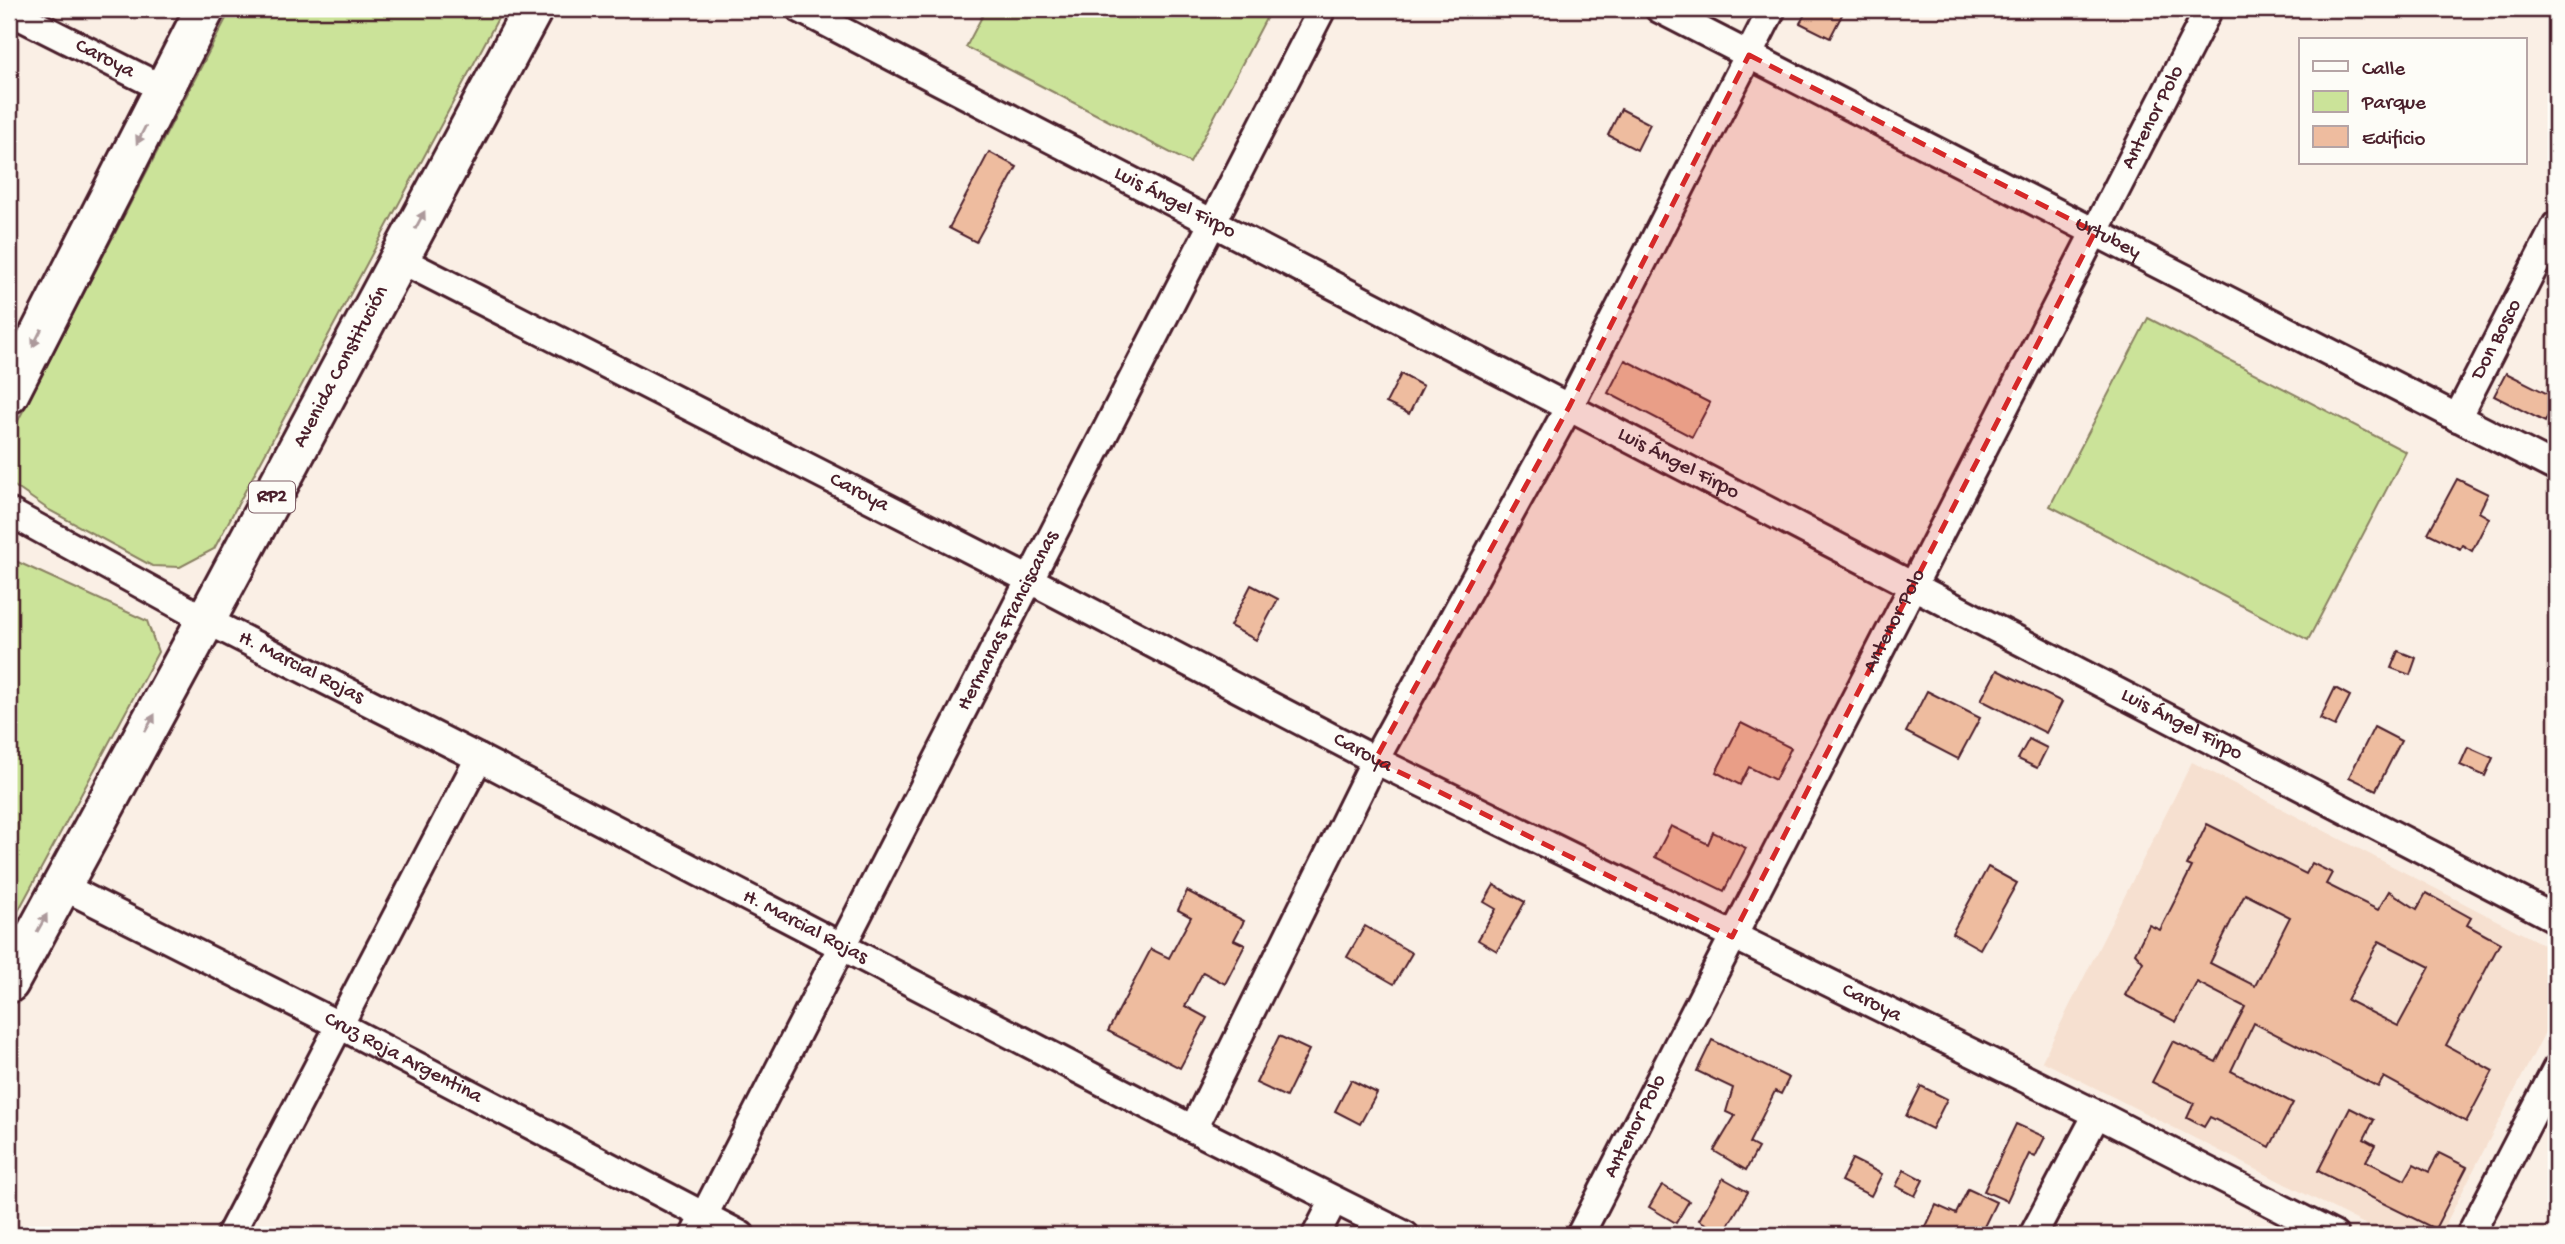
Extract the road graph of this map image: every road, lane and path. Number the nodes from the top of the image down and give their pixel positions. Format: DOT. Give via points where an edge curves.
graph roads {
  1 [pos="205,9"];
  2 [pos="533,9"];
  3 [pos="800,9"];
  4 [pos="1322,9"];
  5 [pos="1659,9"];
  6 [pos="1772,9"];
  7 [pos="2208,9"];
  8 [pos="9,11"];
  9 [pos="844,19"];
  10 [pos="1749,55"];
  11 [pos="164,89"];
  12 [pos="1212,223"];
  13 [pos="2556,225"];
  14 [pos="2095,232"];
  15 [pos="399,259"];
  16 [pos="9,394"];
  17 [pos="1569,407"];
  18 [pos="2457,418"];
  19 [pos="2556,468"];
  20 [pos="9,512"];
  21 [pos="1030,580"];
  22 [pos="1913,586"];
  23 [pos="206,620"];
  24 [pos="479,758"];
  25 [pos="1376,760"];
  26 [pos="62,886"];
  27 [pos="2556,919"];
  28 [pos="1732,937"];
  29 [pos="842,946"];
  30 [pos="9,983"];
  31 [pos="341,1027"];
  32 [pos="2556,1069"];
  33 [pos="2097,1114"];
  34 [pos="1193,1129"];
  35 [pos="1334,1200"];
  36 [pos="699,1226"];
  37 [pos="230,1235"];
  38 [pos="741,1235"];
  39 [pos="1316,1235"];
  40 [pos="1405,1235"];
  41 [pos="1580,1235"];
  42 [pos="2033,1235"];
  43 [pos="2334,1235"];
  44 [pos="2470,1235"];
  1 -- 11 [label="main road"];
  15 -- 2 [label="main road, Avenida Constitución / RP2, one-way"];
  3 -- 9 [label="street, Luis Ángel Firpo"];
  4 -- 12 [label="street, Hermanas Franciscanas"];
  5 -- 10 [label="street, Urtubey"];
  6 -- 10 [label="street"];
  7 -- 14 [label="street, Antenor Polo"];
  8 -- 11 [label="street, Caroya"];
  9 -- 12 [label="street, Luis Ángel Firpo"];
  10 -- 14 [label="street, Urtubey"];
  10 -- 17 [label="street"];
  11 -- 16 [label="main road, one-way"];
  12 -- 17 [label="street, Luis Ángel Firpo"];
  12 -- 21 [label="street, Hermanas Franciscanas"];
  13 -- 18 [label="street, Don Bosco"];
  14 -- 18 [label="street, Urtubey"];
  14 -- 22 [label="street, Antenor Polo"];
  15 -- 21 [label="street, Caroya"];
  15 -- 23 [label="main road, Avenida Constitución / RP2"];
  17 -- 22 [label="street, Luis Ángel Firpo"];
  17 -- 25 [label="street"];
  18 -- 19 [label="street, Urtubey"];
  20 -- 23 [label="street, H. Marcial Rojas"];
  21 -- 25 [label="street, Caroya"];
  21 -- 29 [label="street, Hermanas Franciscanas"];
  22 -- 27 [label="street, Luis Ángel Firpo"];
  22 -- 28 [label="street, Antenor Polo"];
  23 -- 24 [label="street, H. Marcial Rojas"];
  26 -- 23 [label="main road, Avenida Constitución / RP2, one-way"];
  24 -- 29 [label="street, H. Marcial Rojas"];
  24 -- 31 [label="street"];
  25 -- 28 [label="street, Caroya"];
  25 -- 34 [label="street"];
  30 -- 26 [label="main road, Avenida Constitución / RP2, one-way"];
  26 -- 31 [label="street, Cruz Roja Argentina"];
  28 -- 33 [label="street, Caroya"];
  28 -- 41 [label="street, Antenor Polo"];
  29 -- 34 [label="street, H. Marcial Rojas"];
  29 -- 36 [label="street, Hermanas Franciscanas"];
  31 -- 36 [label="street, Cruz Roja Argentina"];
  31 -- 37 [label="street"];
  32 -- 44 [label="street"];
  33 -- 42 [label="street"];
  33 -- 43 [label="street, Caroya"];
  34 -- 35 [label="street, H. Marcial Rojas"];
  35 -- 39 [label="street"];
  35 -- 40 [label="street, H. Marcial Rojas"];
  36 -- 38 [label="street, Cruz Roja Argentina"];
}
